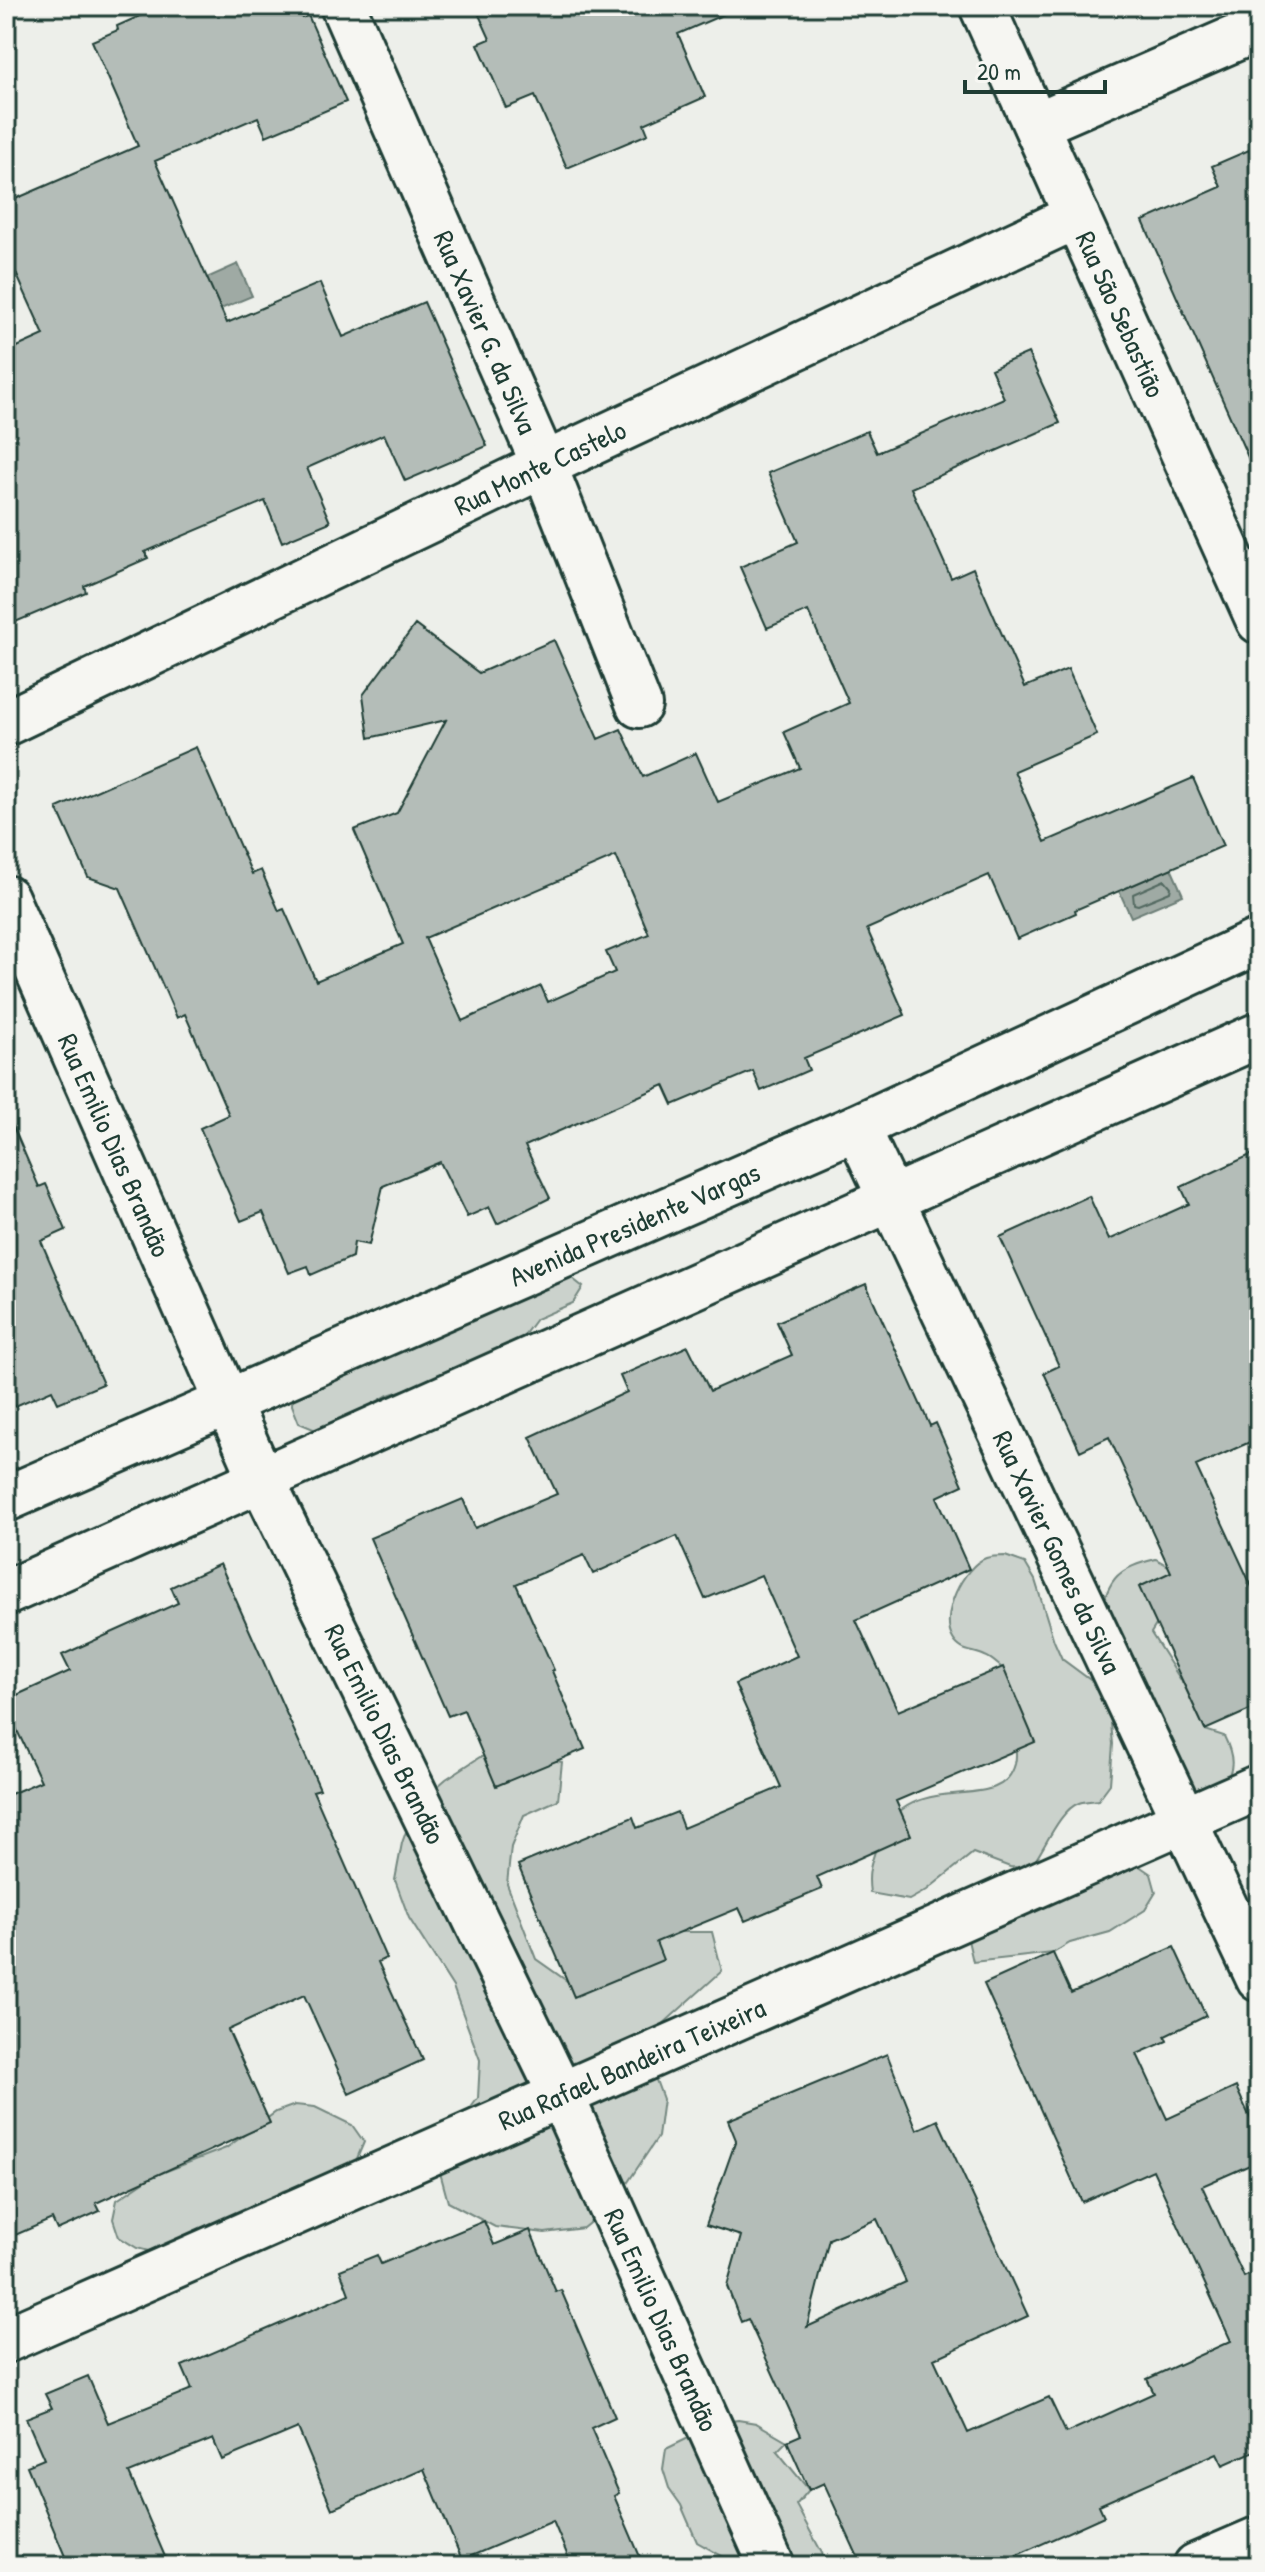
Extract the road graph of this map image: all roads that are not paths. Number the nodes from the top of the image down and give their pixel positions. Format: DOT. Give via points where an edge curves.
graph roads {
  1 [pos="343,6"];
  2 [pos="982,6"];
  3 [pos="1259,28"];
  4 [pos="1036,125"];
  5 [pos="1077,216"];
  6 [pos="544,465"];
  7 [pos="1259,621"];
  8 [pos="639,705"];
  9 [pos="6,723"];
  10 [pos="6,898"];
  11 [pos="1259,941"];
  12 [pos="1259,1035"];
  13 [pos="857,1127"];
  14 [pos="889,1201"];
  15 [pos="226,1401"];
  16 [pos="261,1478"];
  17 [pos="6,1499"];
  18 [pos="6,1593"];
  19 [pos="1259,1787"];
  20 [pos="1183,1820"];
  21 [pos="1259,1979"];
  22 [pos="561,2095"];
  23 [pos="6,2340"];
  24 [pos="1259,2539"];
  25 [pos="772,2566"];
  26 [pos="1196,2566"];
  1 -- 6 [label="street, Rua Xavier G. da Silva"];
  2 -- 4 [label="street, Rua São Sebastião"];
  3 -- 4 [label="street"];
  4 -- 5 [label="street, Rua São Sebastião"];
  5 -- 6 [label="street, Rua Monte Castelo"];
  5 -- 7 [label="street, Rua São Sebastião"];
  6 -- 8 [label="street, Rua Xavier G. da Silva"];
  6 -- 9 [label="street, Rua Monte Castelo"];
  10 -- 15 [label="street, Rua Emilio Dias Brandão"];
  11 -- 13 [label="street, Avenida Presidente Vargas"];
  12 -- 14 [label="street"];
  13 -- 14 [label="street, Rua Xavier Gomes da Silva"];
  13 -- 15 [label="street, Avenida Presidente Vargas"];
  14 -- 16 [label="street"];
  14 -- 20 [label="street, Rua Xavier Gomes da Silva"];
  15 -- 16 [label="street, Rua Emilio Dias Brandão"];
  15 -- 17 [label="street, Avenida Presidente Vargas"];
  16 -- 18 [label="street"];
  16 -- 22 [label="street, Rua Emilio Dias Brandão"];
  19 -- 20 [label="street, Rua Rafael Bandeira Teixeira"];
  20 -- 21 [label="street, Rua Xavier Gomes da Silva"];
  20 -- 22 [label="street, Rua Rafael Bandeira Teixeira"];
  22 -- 23 [label="street, Rua Rafael Bandeira Teixeira"];
  22 -- 25 [label="street, Rua Emilio Dias Brandão"];
  24 -- 26 [label="street"];
}
